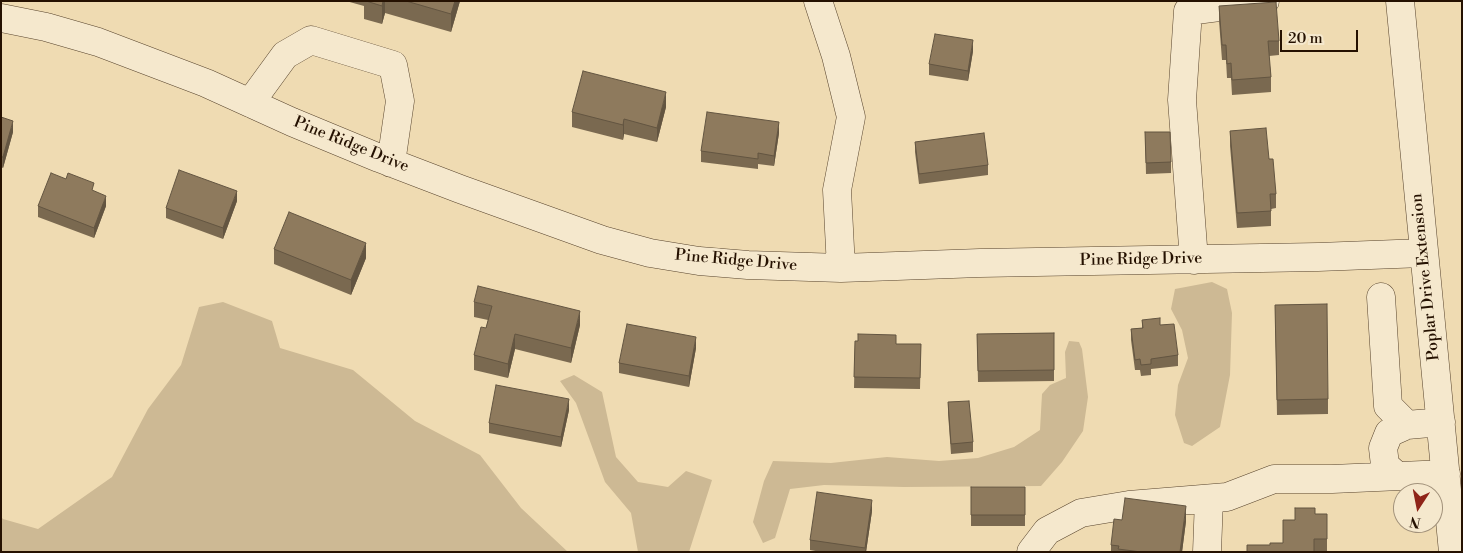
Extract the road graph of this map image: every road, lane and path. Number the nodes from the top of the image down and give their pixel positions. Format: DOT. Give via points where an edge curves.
graph roads {
  1 [pos="818,1"];
  2 [pos="1265,1"];
  3 [pos="1400,1"];
  4 [pos="1,18"];
  5 [pos="250,102"];
  6 [pos="391,163"];
  7 [pos="1423,253"];
  8 [pos="1194,260"];
  9 [pos="842,268"];
  10 [pos="1381,297"];
  11 [pos="1450,390"];
  12 [pos="1441,422"];
  13 [pos="1407,425"];
  14 [pos="1446,474"];
  15 [pos="1397,476"];
  16 [pos="1209,499"];
  17 [pos="1031,552"];
  18 [pos="1206,552"];
  19 [pos="1453,552"];
  1 -- 9 [label="street" via="851,117 837,190"];
  2 -- 8 [label="street" via="1188,11 1182,100"];
  3 -- 7 [label="street, Poplar Drive Extension"];
  4 -- 5 [label="street, Pine Ridge Drive" via="98,42"];
  5 -- 6 [label="street, Pine Ridge Drive"];
  5 -- 6 [label="street" via="285,55 311,40 393,65 400,101"];
  6 -- 9 [label="street, Pine Ridge Drive" via="602,240 650,253 748,265"];
  7 -- 8 [label="street, Pine Ridge Drive"];
  7 -- 11 [label="street, Poplar Drive Extension"];
  8 -- 9 [label="street, Pine Ridge Drive"];
  10 -- 13 [label="street" via="1388,406"];
  11 -- 12 [label="street, Poplar Drive Extension"];
  12 -- 13 [label="street"];
  12 -- 14 [label="street, Poplar Drive Extension"];
  13 -- 15 [label="street" via="1389,433 1383,448 1385,465"];
  14 -- 15 [label="street"];
  14 -- 19 [label="street, Poplar Drive Extension"];
  15 -- 16 [label="street" via="1274,480 1228,497"];
  16 -- 17 [label="street" via="1129,505 1082,513 1047,531"];
  16 -- 18 [label="street"];
}
